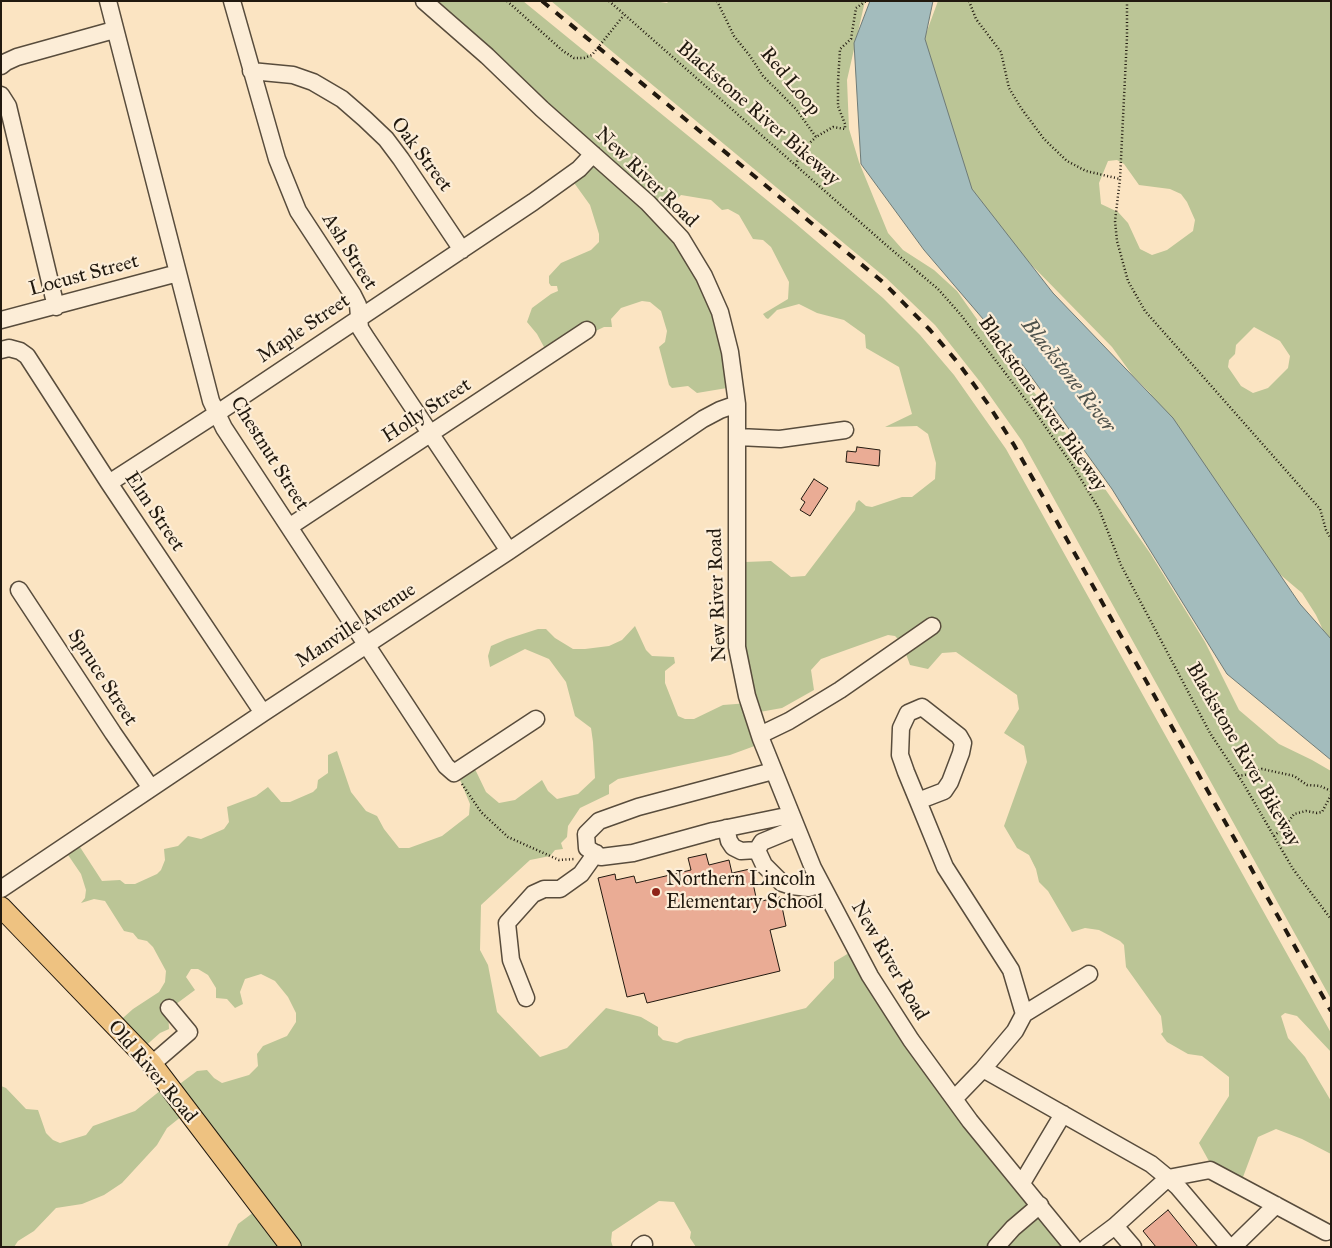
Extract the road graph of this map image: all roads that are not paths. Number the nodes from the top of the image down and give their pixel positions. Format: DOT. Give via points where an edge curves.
graph roads {
  1 [pos="108,1"];
  2 [pos="232,1"];
  3 [pos="424,1"];
  4 [pos="114,30"];
  5 [pos="1,66"];
  6 [pos="251,72"];
  7 [pos="1,95"];
  8 [pos="593,154"];
  9 [pos="462,250"];
  10 [pos="178,273"];
  11 [pos="56,307"];
  12 [pos="360,318"];
  13 [pos="1,320"];
  14 [pos="587,330"];
  15 [pos="1,350"];
  16 [pos="737,404"];
  17 [pos="216,414"];
  18 [pos="845,430"];
  19 [pos="431,434"];
  20 [pos="738,437"];
  21 [pos="109,483"];
  22 [pos="289,527"];
  23 [pos="509,551"];
  24 [pos="19,590"];
  25 [pos="932,626"];
  26 [pos="367,644"];
  27 [pos="263,713"];
  28 [pos="536,718"];
  29 [pos="760,735"];
  30 [pos="773,771"];
  31 [pos="151,788"];
  32 [pos="918,801"];
  33 [pos="793,822"];
  34 [pos="726,828"];
  35 [pos="757,850"];
  36 [pos="596,853"];
  37 [pos="821,884"];
  38 [pos="1,889"];
  39 [pos="1,907"];
  40 [pos="1089,974"];
  41 [pos="526,998"];
  42 [pos="169,1008"];
  43 [pos="1024,1014"];
  44 [pos="152,1064"];
  45 [pos="984,1069"];
  46 [pos="954,1099"];
  47 [pos="1063,1114"];
  48 [pos="1168,1178"];
  49 [pos="1022,1183"];
  50 [pos="1040,1205"];
  51 [pos="1276,1206"];
  52 [pos="1115,1226"];
  53 [pos="1326,1232"];
  54 [pos="291,1247"];
  55 [pos="996,1247"];
  56 [pos="1073,1247"];
  57 [pos="1087,1247"];
  58 [pos="1133,1247"];
  59 [pos="1229,1247"];
  60 [pos="1233,1247"];
  1 -- 4 [label="street, Chestnut Street"];
  2 -- 6 [label="street, Ash Street"];
  3 -- 8 [label="street, New River Road"];
  4 -- 5 [label="street" via="17,57"];
  4 -- 10 [label="street, Chestnut Street"];
  6 -- 9 [label="street, Oak Street" via="293,75 313,82 342,99 386,139"];
  6 -- 12 [label="street, Ash Street" via="291,195 308,228 353,295"];
  7 -- 11 [label="street" via="8,106"];
  8 -- 9 [label="street, Maple Street" via="580,169"];
  8 -- 16 [label="street, New River Road" via="648,203 681,238 704,276 720,312 730,352"];
  9 -- 12 [label="street, Maple Street"];
  10 -- 11 [label="street, Locust Street"];
  10 -- 17 [label="street, Chestnut Street"];
  11 -- 13 [label="street, Locust Street"];
  12 -- 17 [label="street, Maple Street"];
  12 -- 19 [label="street, Ash Street" via="360,328 366,339"];
  14 -- 19 [label="street, Holly Street"];
  15 -- 21 [label="street, Elm Street" via="9,348 27,356"];
  16 -- 20 [label="street, New River Road"];
  16 -- 23 [label="street, Manville Avenue" via="703,419"];
  17 -- 21 [label="street, Maple Street"];
  17 -- 22 [label="street, Chestnut Street"];
  18 -- 20 [label="street" via="780,439"];
  19 -- 22 [label="street, Holly Street"];
  19 -- 23 [label="street, Ash Street"];
  20 -- 29 [label="street, New River Road" via="737,647 747,696"];
  21 -- 27 [label="street, Elm Street"];
  22 -- 26 [label="street, Chestnut Street"];
  23 -- 26 [label="street, Manville Avenue"];
  24 -- 31 [label="street, Spruce Street"];
  25 -- 29 [label="street" via="840,690"];
  26 -- 27 [label="street, Manville Avenue"];
  26 -- 28 [label="street, Chestnut Street" via="446,766 454,773"];
  27 -- 31 [label="street, Manville Avenue"];
  29 -- 30 [label="street, New River Road"];
  30 -- 33 [label="street, New River Road"];
  30 -- 36 [label="street" via="638,807 599,821 586,834 587,848"];
  31 -- 38 [label="street, Manville Avenue"];
  32 -- 32 [label="street" via="900,755 901,728 908,712 922,707 959,736 963,743 944,791"];
  32 -- 43 [label="street" via="945,867 1010,970"];
  33 -- 34 [label="street"];
  33 -- 35 [label="street" via="762,842"];
  33 -- 37 [label="street, New River Road"];
  34 -- 35 [label="street" via="733,847 741,851"];
  34 -- 36 [label="street" via="633,853 601,857"];
  35 -- 37 [label="street" via="764,865 782,883 799,888"];
  36 -- 41 [label="street" via="581,874 560,889 544,889 533,894 507,924 511,960"];
  37 -- 46 [label="street, New River Road" via="870,976"];
  39 -- 44 [label="main road, Old River Road"];
  40 -- 43 [label="street"];
  42 -- 44 [label="street" via="189,1032"];
  43 -- 45 [label="street" via="1015,1031"];
  44 -- 54 [label="main road, Old River Road"];
  45 -- 46 [label="street"];
  45 -- 47 [label="street"];
  46 -- 49 [label="street, New River Road"];
  47 -- 48 [label="street" via="1151,1164"];
  47 -- 49 [label="street"];
  48 -- 51 [label="street" via="1210,1170"];
  48 -- 52 [label="street"];
  48 -- 59 [label="street"];
  49 -- 50 [label="street, New River Road"];
  50 -- 55 [label="street"];
  50 -- 56 [label="street, New River Road"];
  51 -- 53 [label="street"];
  51 -- 60 [label="street"];
  52 -- 57 [label="street"];
  52 -- 58 [label="street"];
}
